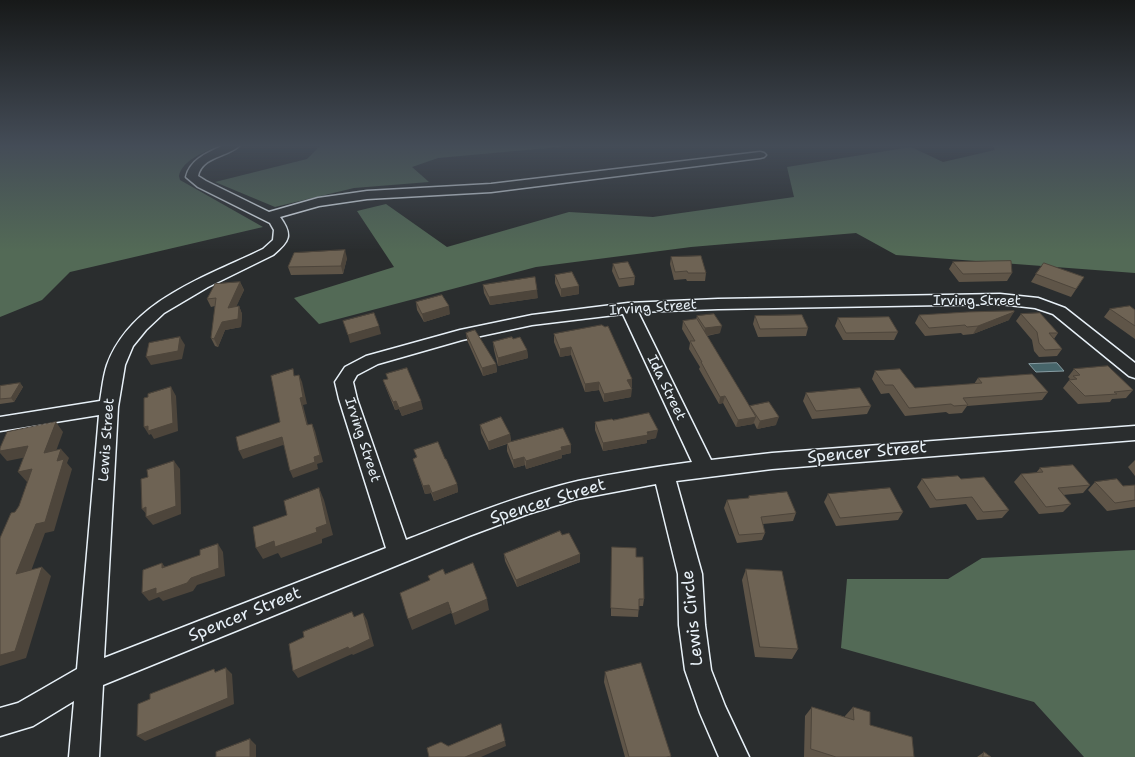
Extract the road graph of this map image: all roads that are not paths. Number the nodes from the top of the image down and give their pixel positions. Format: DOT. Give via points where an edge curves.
graph roads {
  1 [pos="197,180"];
  2 [pos="552,180"];
  3 [pos="269,216"];
  4 [pos="628,308"];
  5 [pos="1135,372"];
  6 [pos="109,407"];
  7 [pos="0,424"];
  8 [pos="1135,433"];
  9 [pos="705,468"];
  10 [pos="664,474"];
  11 [pos="399,554"];
  12 [pos="89,677"];
  13 [pos="0,722"];
  14 [pos="84,757"];
  15 [pos="734,757"];
  1 -- 3 [label="street"];
  2 -- 3 [label="street" via="491,188 367,195 318,202"];
  3 -- 6 [label="street, Lewis Street" via="276,220 282,233 282,238 275,247 178,297 144,322 116,364"];
  4 -- 5 [label="street, Irving Street" via="718,304 1024,300 1059,311"];
  4 -- 9 [label="street, Ida Street"];
  4 -- 11 [label="street, Irving Street" via="532,320 460,335 372,360 351,371 344,382 348,399"];
  6 -- 7 [label="street"];
  6 -- 12 [label="street, Lewis Street"];
  8 -- 9 [label="street, Spencer Street"];
  9 -- 10 [label="street, Spencer Street"];
  10 -- 11 [label="street, Spencer Street" via="584,489 532,504"];
  10 -- 15 [label="street, Lewis Circle" via="690,574 692,625 698,670 714,714"];
  11 -- 12 [label="street, Spencer Street"];
  12 -- 13 [label="street, Spencer Street" via="23,716"];
  12 -- 14 [label="street, Lewis Street"];
}
